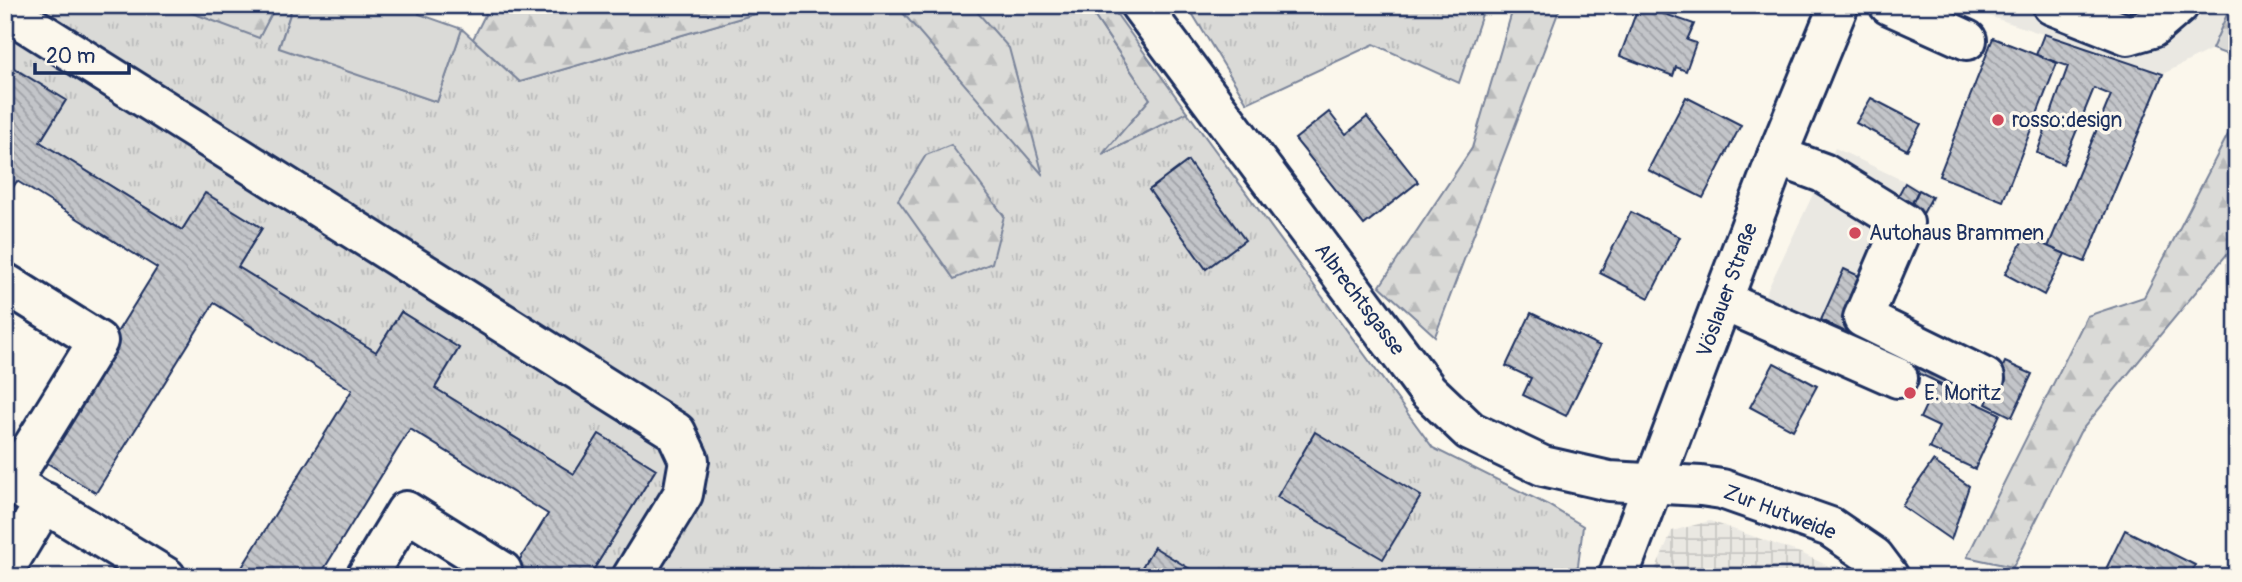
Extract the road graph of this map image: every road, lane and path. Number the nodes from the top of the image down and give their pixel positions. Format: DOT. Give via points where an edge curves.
graph roads {
  1 [pos="1140,5"];
  2 [pos="1839,5"];
  3 [pos="1889,5"];
  4 [pos="2052,5"];
  5 [pos="2179,5"];
  6 [pos="5,14"];
  7 [pos="1967,40"];
  8 [pos="1777,156"];
  9 [pos="5,283"];
  10 [pos="1723,301"];
  11 [pos="1898,378"];
  12 [pos="1985,378"];
  13 [pos="8,481"];
  14 [pos="1655,484"];
  15 [pos="45,502"];
  16 [pos="5,569"];
  17 [pos="166,577"];
  18 [pos="366,577"];
  19 [pos="498,577"];
  20 [pos="632,577"];
  21 [pos="1618,577"];
  22 [pos="1889,577"];
  1 -- 14 [label="street, Albrechtsgasse" via="1428,391 1470,431 1543,466 1609,481"];
  2 -- 8 [label="street, Vöslauer Straße"];
  3 -- 7 [label="street"];
  4 -- 5 [label="street" via="2128,36 2152,27"];
  6 -- 20 [label="street" via="676,432 689,460 683,494"];
  8 -- 10 [label="street, Vöslauer Straße"];
  8 -- 12 [label="street" via="1823,173 1904,223 1863,318"];
  9 -- 13 [label="street" via="98,341"];
  10 -- 11 [label="street"];
  10 -- 14 [label="street, Vöslauer Straße"];
  13 -- 15 [label="street"];
  14 -- 21 [label="street, Vöslauer Straße"];
  14 -- 22 [label="street, Zur Hutweide" via="1722,489 1830,527 1874,557"];
  15 -- 16 [label="street"];
  15 -- 17 [label="street"];
  18 -- 19 [label="street" via="407,511 502,571"];
}
